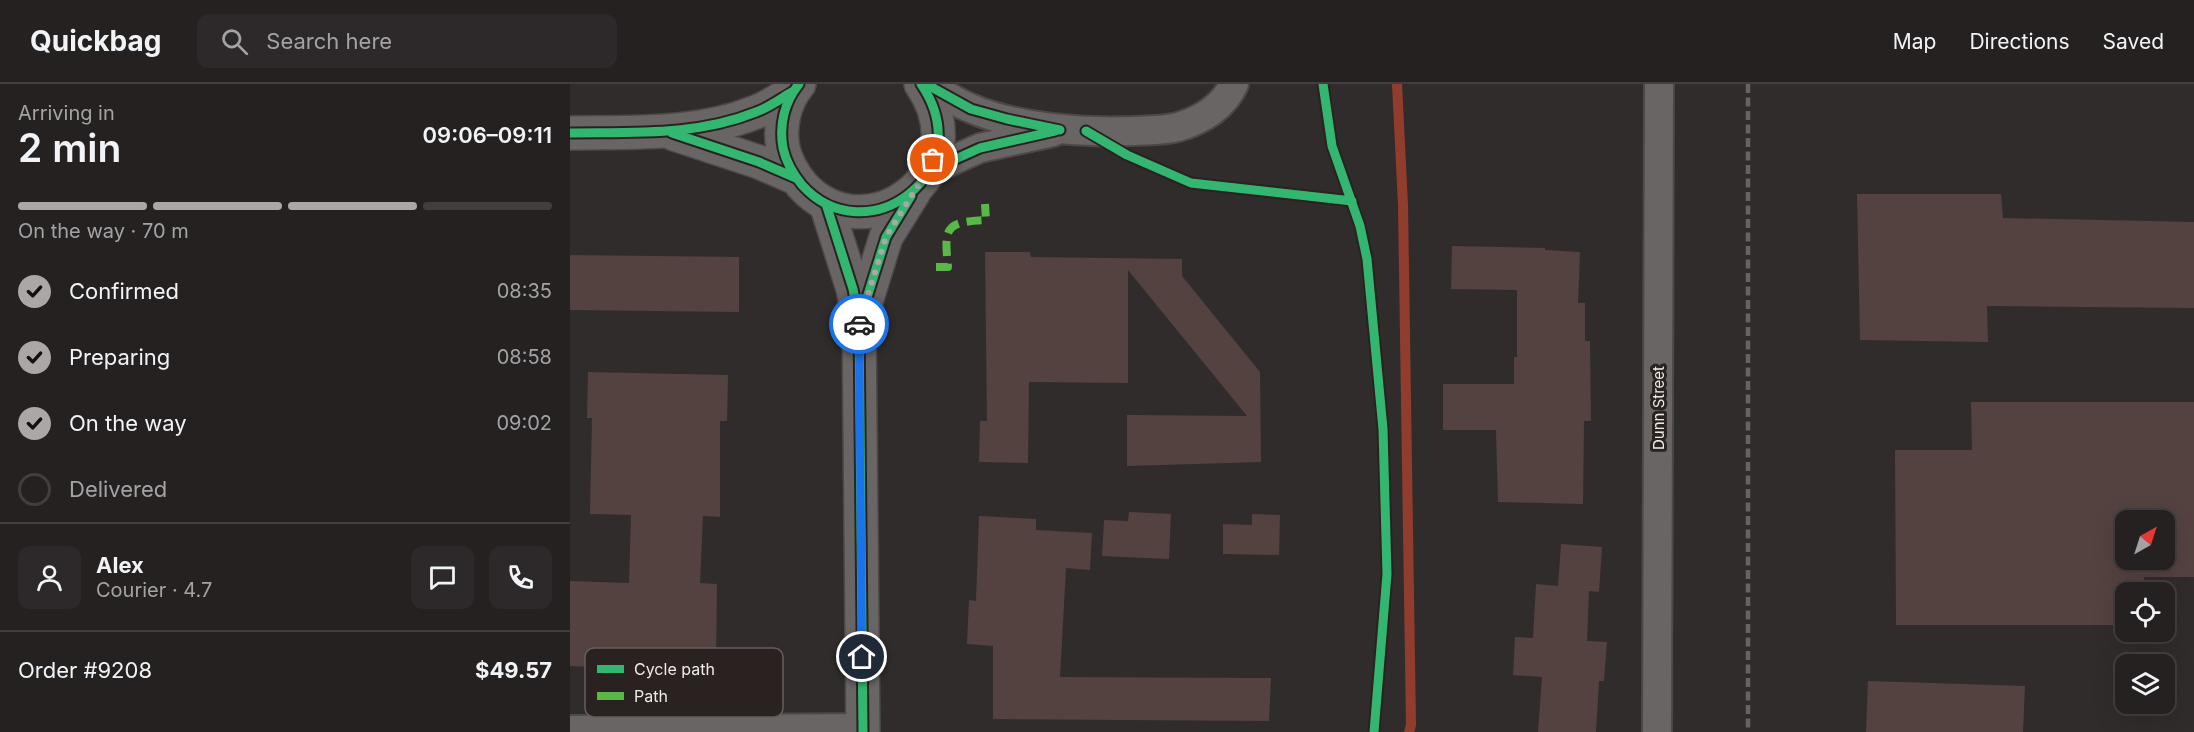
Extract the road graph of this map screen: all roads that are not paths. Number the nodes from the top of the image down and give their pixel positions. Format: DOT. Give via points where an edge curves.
graph roads {
  1 [pos="921,84"];
  2 [pos="926,84"];
  3 [pos="1234,84"];
  4 [pos="1659,84"];
  5 [pos="795,88"];
  6 [pos="1060,130"];
  7 [pos="667,132"];
  8 [pos="570,133"];
  9 [pos="796,178"];
  10 [pos="922,181"];
  11 [pos="826,204"];
  12 [pos="859,322"];
  13 [pos="570,730"];
  14 [pos="863,730"];
  15 [pos="1657,732"];
  1 -- 10 [label="street" via="932,100 938,123 938,148"];
  2 -- 6 [label="street" via="971,109"];
  3 -- 6 [label="street" via="1215,109 1170,129"];
  4 -- 15 [label="street, Dunn Street"];
  5 -- 7 [label="street" via="757,112 726,122"];
  5 -- 9 [label="street" via="783,113 781,136 785,158"];
  6 -- 10 [label="street" via="980,148"];
  7 -- 8 [label="street"];
  7 -- 9 [label="street" via="749,158"];
  9 -- 11 [label="street"];
  10 -- 11 [label="street" via="895,204 873,211 849,211"];
  10 -- 12 [label="street" via="886,237"];
  11 -- 12 [label="street" via="853,289"];
  12 -- 14 [label="street"];
  13 -- 14 [label="street"];
}
